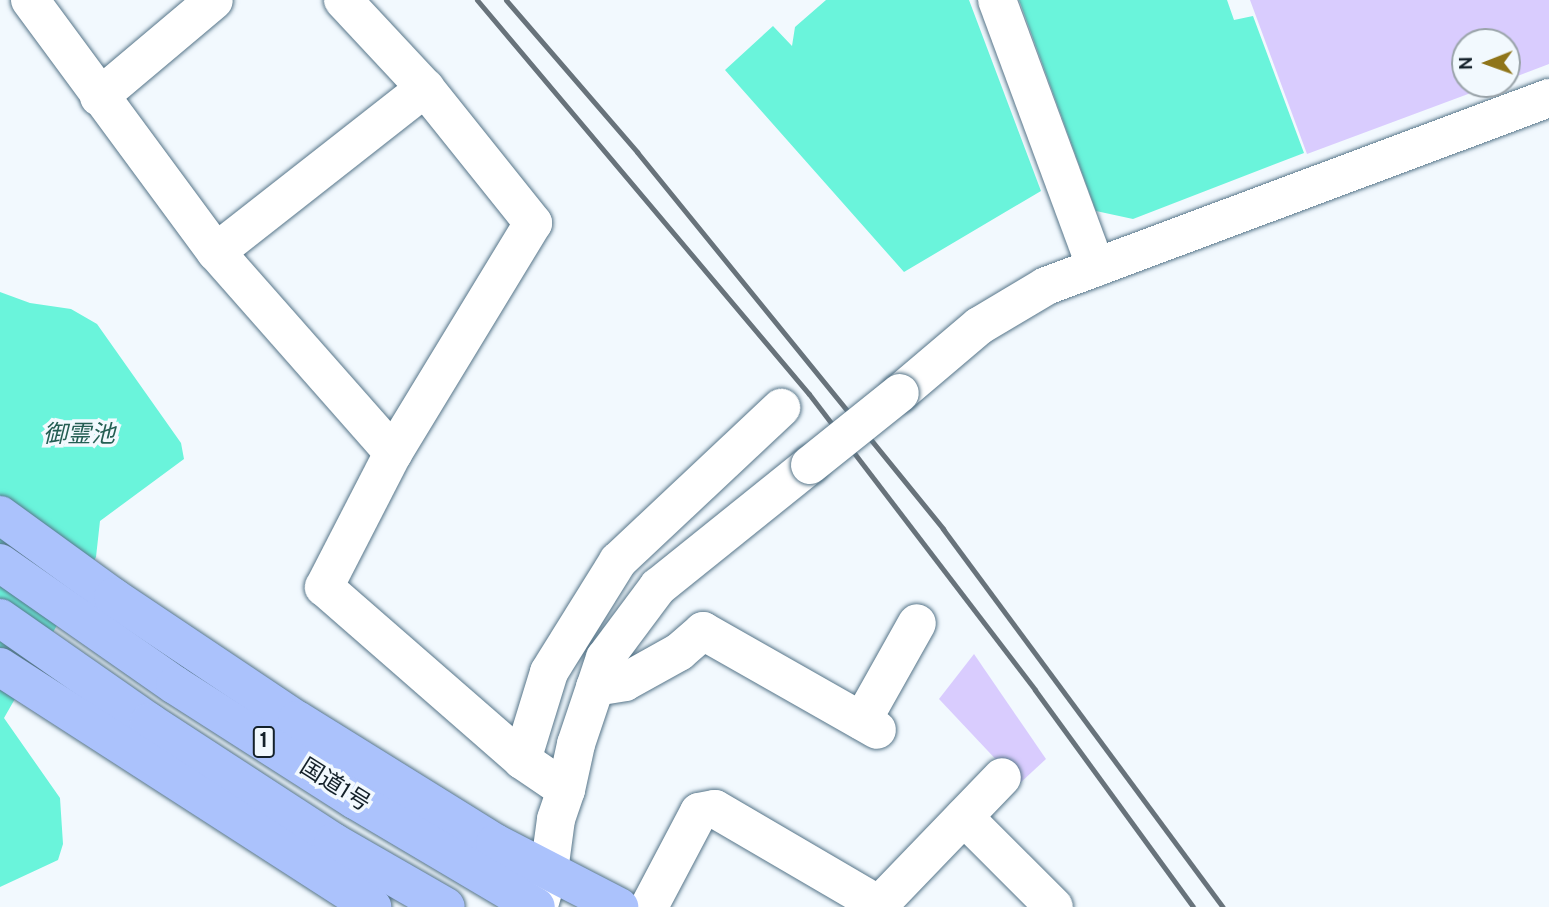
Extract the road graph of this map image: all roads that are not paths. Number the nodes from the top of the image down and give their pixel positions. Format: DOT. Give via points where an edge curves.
graph roads {
  1 [pos="30,0"];
  2 [pos="214,0"];
  3 [pos="343,0"];
  4 [pos="997,0"];
  5 [pos="425,89"];
  6 [pos="99,97"];
  7 [pos="1549,98"];
  8 [pos="216,252"];
  9 [pos="1096,267"];
  10 [pos="781,408"];
  11 [pos="393,453"];
  12 [pos="0,515"];
  13 [pos="0,564"];
  14 [pos="0,618"];
  15 [pos="917,623"];
  16 [pos="0,667"];
  17 [pos="595,687"];
  18 [pos="522,760"];
  19 [pos="1002,777"];
  20 [pos="566,790"];
  21 [pos="964,817"];
  22 [pos="559,876"];
  23 [pos="356,904"];
  24 [pos="643,906"];
  25 [pos="878,906"];
  26 [pos="446,907"];
  27 [pos="537,907"];
  28 [pos="1054,907"];
  1 -- 6 [label="street"];
  2 -- 6 [label="street"];
  3 -- 5 [label="street"];
  4 -- 9 [label="street"];
  5 -- 8 [label="street"];
  5 -- 11 [label="street" via="533,223"];
  6 -- 8 [label="street"];
  7 -- 9 [label="street"];
  8 -- 11 [label="street"];
  9 -- 17 [label="street, bridge" via="1046,286 979,326 657,587 605,658"];
  10 -- 18 [label="street" via="618,561 549,673"];
  11 -- 18 [label="street" via="324,587"];
  12 -- 22 [label="highway" via="297,720 495,843"];
  13 -- 27 [label="highway, 国道1号 / 1" via="175,685 366,807"];
  14 -- 26 [label="highway, 国道1号 / 1" via="333,842"];
  15 -- 17 [label="street" via="869,725 703,631 679,652 625,682"];
  16 -- 23 [label="highway"];
  17 -- 20 [label="street"];
  18 -- 20 [label="street"];
  19 -- 21 [label="street"];
  20 -- 22 [label="street" via="556,819"];
  21 -- 25 [label="street"];
  21 -- 28 [label="street"];
  22 -- 24 [label="highway"];
  22 -- 27 [label="street"];
  24 -- 25 [label="street" via="699,812 715,808"];
}
